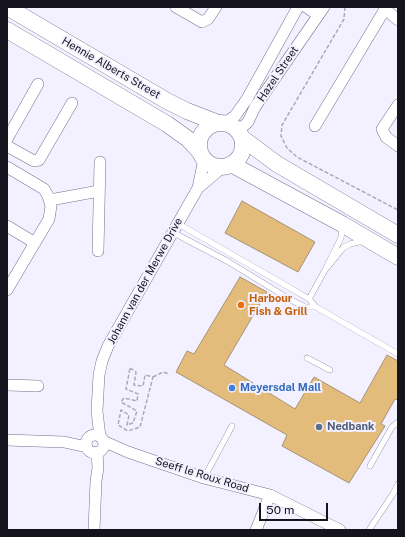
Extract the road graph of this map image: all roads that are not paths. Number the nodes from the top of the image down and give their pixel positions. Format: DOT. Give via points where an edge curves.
graph roads {
  1 [pos="7,7"];
  2 [pos="176,7"];
  3 [pos="216,7"];
  4 [pos="298,7"];
  5 [pos="306,7"];
  6 [pos="386,8"];
  7 [pos="321,11"];
  8 [pos="398,20"];
  9 [pos="7,30"];
  10 [pos="38,84"];
  11 [pos="72,103"];
  12 [pos="398,105"];
  13 [pos="316,126"];
  14 [pos="231,129"];
  15 [pos="7,139"];
  16 [pos="7,146"];
  17 [pos="398,146"];
  18 [pos="202,156"];
  19 [pos="100,162"];
  20 [pos="228,165"];
  21 [pos="7,167"];
  22 [pos="198,188"];
  23 [pos="99,191"];
  24 [pos="50,200"];
  25 [pos="342,224"];
  26 [pos="7,226"];
  27 [pos="175,227"];
  28 [pos="398,235"];
  29 [pos="367,239"];
  30 [pos="35,243"];
  31 [pos="98,251"];
  32 [pos="398,257"];
  33 [pos="325,270"];
  34 [pos="7,290"];
  35 [pos="309,299"];
  36 [pos="316,307"];
  37 [pos="398,354"];
  38 [pos="307,358"];
  39 [pos="330,370"];
  40 [pos="7,385"];
  41 [pos="38,386"];
  42 [pos="398,422"];
  43 [pos="232,426"];
  44 [pos="7,440"];
  45 [pos="94,444"];
  46 [pos="370,466"];
  47 [pos="204,478"];
  48 [pos="398,484"];
  49 [pos="270,495"];
  50 [pos="396,495"];
  51 [pos="94,530"];
  52 [pos="256,530"];
  53 [pos="340,530"];
  54 [pos="369,530"];
  1 -- 14 [label="street, Hennie Alberts Street" via="168,101"];
  2 -- 3 [label="street" via="202,22 208,19"];
  4 -- 14 [label="street, Hazel Street" via="235,116"];
  5 -- 7 [label="street, Hazel Street"];
  6 -- 8 [label="street"];
  6 -- 13 [label="street"];
  7 -- 14 [label="street, Hazel Street" via="255,107 248,122"];
  9 -- 18 [label="street, Hennie Alberts Street" via="167,124 188,139"];
  10 -- 15 [label="street"];
  11 -- 16 [label="street" via="40,160 34,161"];
  12 -- 17 [label="street" via="382,129"];
  14 -- 18 [label="street" via="204,130 200,137"];
  14 -- 20 [label="street" via="241,153"];
  14 -- 28 [label="street, Hennie Alberts Street" via="277,164"];
  18 -- 20 [label="street, Hennie Alberts Street" via="217,166"];
  18 -- 22 [label="street"];
  19 -- 23 [label="street"];
  20 -- 22 [label="street, Johann van der Merwe Drive"];
  20 -- 25 [label="street, Hennie Alberts Street"];
  21 -- 24 [label="street" via="40,186"];
  22 -- 27 [label="street, Johann van der Merwe Drive"];
  23 -- 24 [label="street"];
  23 -- 31 [label="street"];
  24 -- 30 [label="street" via="49,218"];
  25 -- 29 [label="street, Hennie Alberts Street"];
  25 -- 33 [label="lane" via="341,238"];
  26 -- 30 [label="street"];
  27 -- 35 [label="lane"];
  27 -- 36 [label="lane" via="291,300 305,306"];
  27 -- 45 [label="street, Johann van der Merwe Drive" via="106,350 100,368"];
  29 -- 32 [label="street, Hennie Alberts Street"];
  29 -- 33 [label="lane" via="346,246"];
  30 -- 34 [label="street"];
  33 -- 35 [label="lane"];
  35 -- 36 [label="lane"];
  36 -- 37 [label="lane"];
  38 -- 39 [label="lane"];
  40 -- 41 [label="street"];
  42 -- 46 [label="lane" via="392,427"];
  43 -- 47 [label="lane"];
  44 -- 45 [label="street, Seeff le Roux Road"];
  45 -- 47 [label="street, Seeff le Roux Road" via="128,452"];
  45 -- 51 [label="street, Johann van der Merwe Drive" via="98,468"];
  47 -- 49 [label="street, Seeff le Roux Road"];
  48 -- 50 [label="lane"];
  49 -- 52 [label="street"];
  49 -- 53 [label="street, Seeff le Roux Road"];
  50 -- 54 [label="lane"];
}
